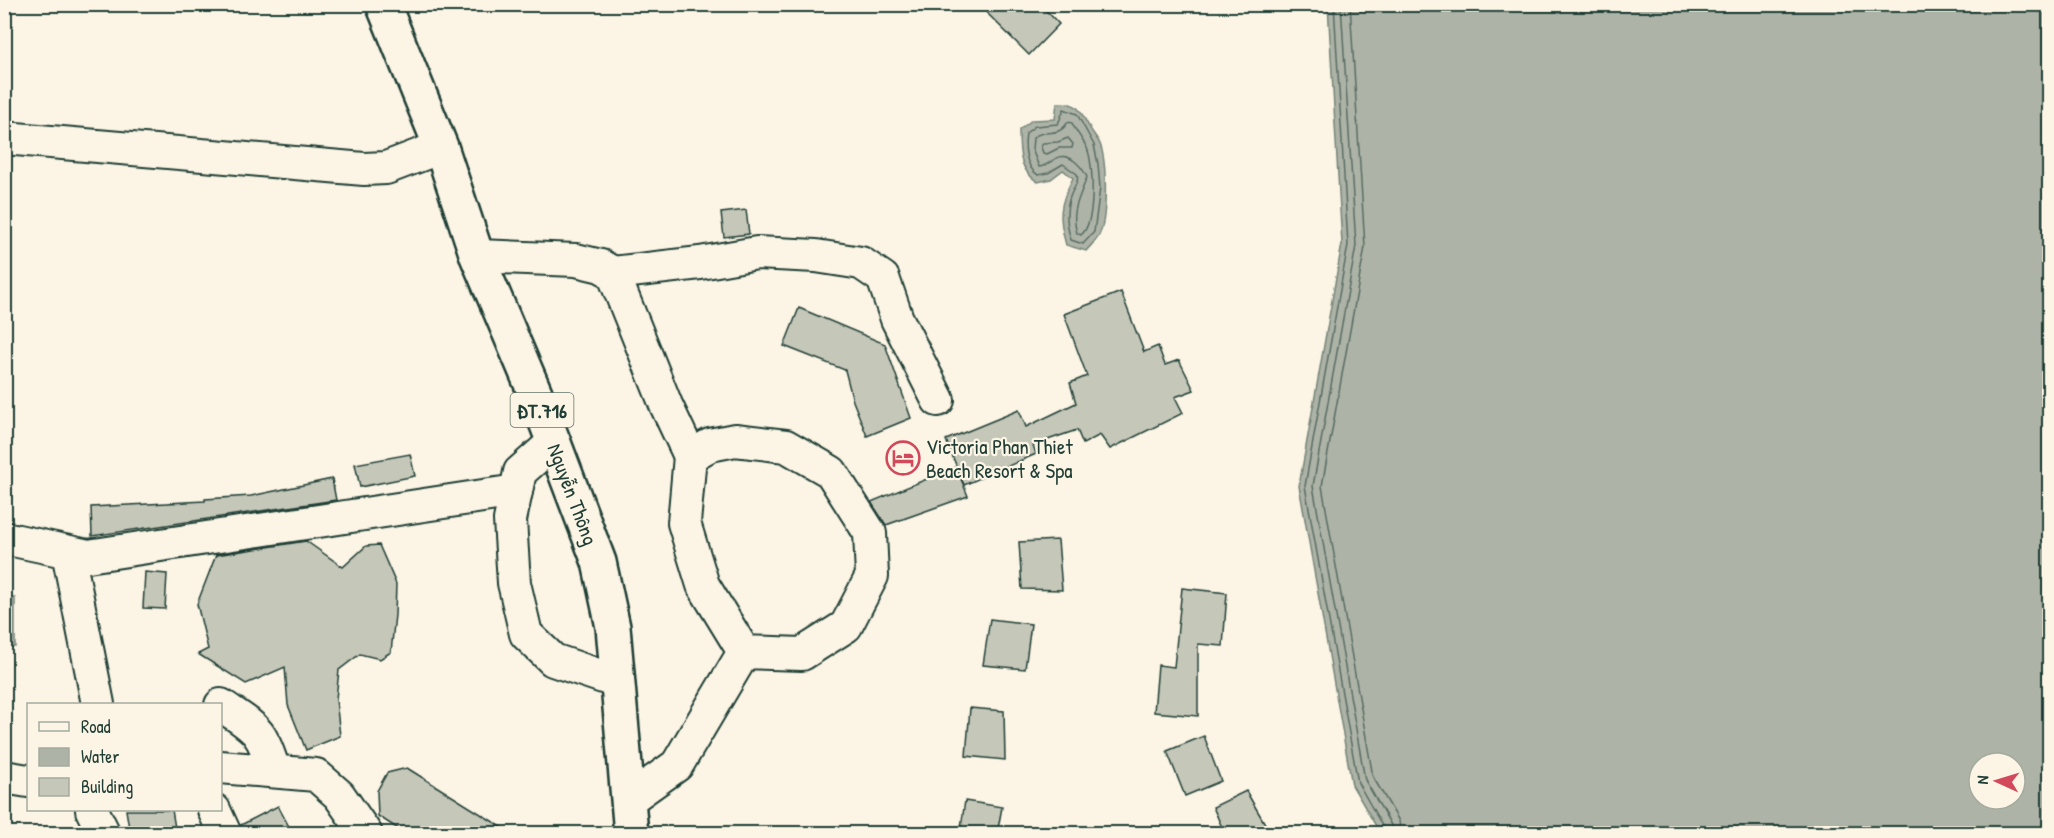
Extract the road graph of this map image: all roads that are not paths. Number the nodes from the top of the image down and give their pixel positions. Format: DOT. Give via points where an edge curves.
graph roads {
  1 [pos="383,4"];
  2 [pos="4,138"];
  3 [pos="441,147"];
  4 [pos="477,256"];
  5 [pos="613,273"];
  6 [pos="938,400"];
  7 [pos="554,442"];
  8 [pos="690,456"];
  9 [pos="516,491"];
  10 [pos="4,538"];
  11 [pos="68,552"];
  12 [pos="744,652"];
  13 [pos="618,682"];
  14 [pos="98,703"];
  15 [pos="222,706"];
  16 [pos="222,767"];
  17 [pos="274,771"];
  18 [pos="4,777"];
  19 [pos="27,781"];
  20 [pos="628,800"];
  21 [pos="92,811"];
  22 [pos="214,811"];
  23 [pos="104,834"];
  24 [pos="225,834"];
  25 [pos="366,834"];
  26 [pos="631,834"];
  1 -- 3 [label="main road, Nguyễn Thông / ĐT.716"];
  2 -- 3 [label="lane" via="364,169 386,168"];
  3 -- 4 [label="main road, Nguyễn Thông / ĐT.716"];
  4 -- 5 [label="lane" via="576,260"];
  4 -- 7 [label="main road, Nguyễn Thông / ĐT.716"];
  5 -- 6 [label="lane" via="757,253 861,263 883,278 897,319"];
  5 -- 8 [label="lane"];
  7 -- 9 [label="lane" via="520,472"];
  7 -- 13 [label="main road, Nguyễn Thông / ĐT.716" via="599,562 613,627"];
  8 -- 12 [label="lane" via="684,523 703,585"];
  8 -- 12 [label="lane" via="711,445 735,440 786,446 831,472 870,533 872,576 846,626 802,654"];
  9 -- 11 [label="lane" via="88,556"];
  9 -- 13 [label="lane" via="510,520 514,583 526,634 553,660"];
  10 -- 11 [label="lane"];
  11 -- 14 [label="lane"];
  12 -- 20 [label="lane" via="678,765"];
  13 -- 20 [label="main road, Nguyễn Thông / ĐT.716"];
  15 -- 17 [label="lane" via="256,729 266,744"];
  16 -- 17 [label="lane"];
  17 -- 25 [label="lane" via="316,775 339,795"];
  18 -- 19 [label="lane"];
  20 -- 26 [label="main road, Nguyễn Thông / ĐT.716"];
  21 -- 23 [label="lane"];
  22 -- 24 [label="lane"];
}
